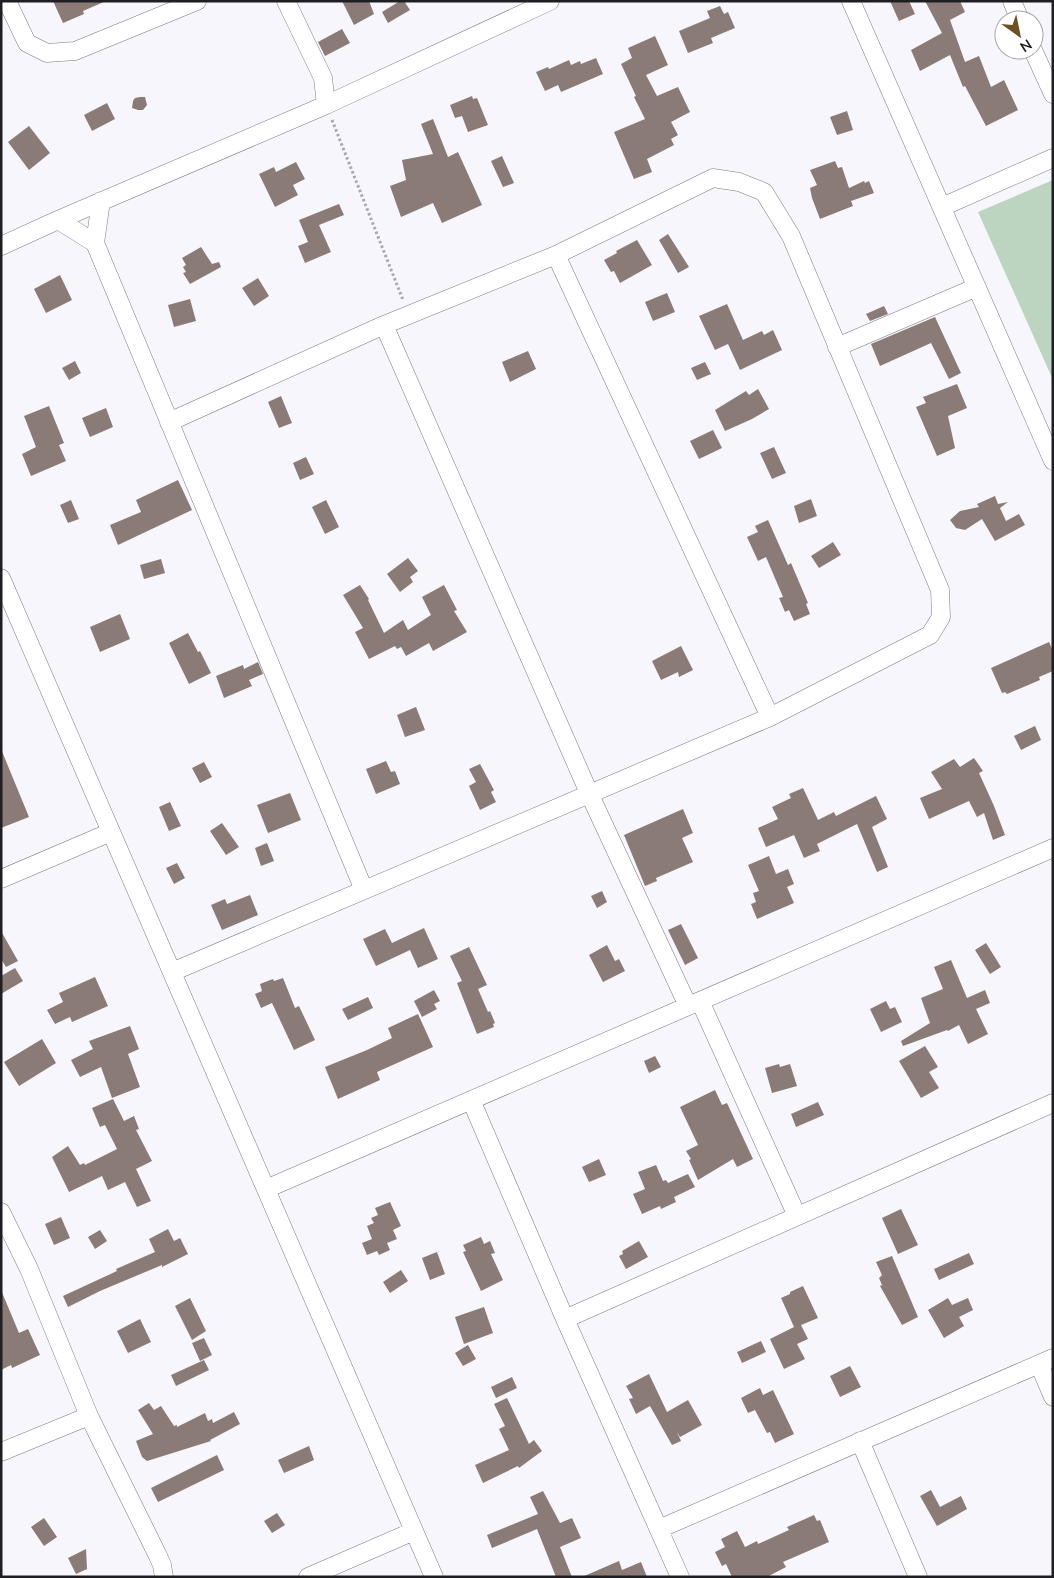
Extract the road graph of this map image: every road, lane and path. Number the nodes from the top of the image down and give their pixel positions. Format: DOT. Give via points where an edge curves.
graph roads {
  1 [pos="7,1"];
  2 [pos="196,1"];
  3 [pos="286,1"];
  4 [pos="550,1"];
  5 [pos="850,1"];
  6 [pos="1038,60"];
  7 [pos="1053,94"];
  8 [pos="326,105"];
  9 [pos="1053,158"];
  10 [pos="101,202"];
  11 [pos="942,207"];
  12 [pos="58,220"];
  13 [pos="95,244"];
  14 [pos="1,246"];
  15 [pos="556,255"];
  16 [pos="977,287"];
  17 [pos="409,315"];
  18 [pos="384,325"];
  19 [pos="837,347"];
  20 [pos="169,422"];
  21 [pos="1053,461"];
  22 [pos="1,578"];
  23 [pos="770,717"];
  24 [pos="589,793"];
  25 [pos="111,832"];
  26 [pos="1053,848"];
  27 [pos="1,879"];
  28 [pos="364,890"];
  29 [pos="172,972"];
  30 [pos="694,1003"];
  31 [pos="471,1100"];
  32 [pos="1053,1104"];
  33 [pos="266,1189"];
  34 [pos="1,1212"];
  35 [pos="797,1216"];
  36 [pos="565,1319"];
  37 [pos="1046,1360"];
  38 [pos="1053,1397"];
  39 [pos="89,1416"];
  40 [pos="860,1441"];
  41 [pos="1,1452"];
  42 [pos="659,1529"];
  43 [pos="414,1532"];
  44 [pos="164,1577"];
  45 [pos="308,1577"];
  46 [pos="434,1577"];
  47 [pos="680,1577"];
  48 [pos="918,1577"];
  1 -- 2 [label="street" via="26,43 47,54 75,51"];
  3 -- 8 [label="street" via="323,78"];
  4 -- 8 [label="street"];
  5 -- 11 [label="street"];
  6 -- 7 [label="street"];
  8 -- 10 [label="street"];
  8 -- 17 [label="path"];
  9 -- 11 [label="street"];
  10 -- 12 [label="street"];
  10 -- 13 [label="street"];
  11 -- 16 [label="street"];
  12 -- 13 [label="street"];
  12 -- 14 [label="street"];
  13 -- 20 [label="street"];
  15 -- 17 [label="street"];
  15 -- 19 [label="street" via="713,178 739,182 764,192 791,236"];
  15 -- 23 [label="street"];
  16 -- 19 [label="street"];
  16 -- 21 [label="street"];
  17 -- 18 [label="street"];
  18 -- 20 [label="street"];
  18 -- 24 [label="street"];
  19 -- 23 [label="street" via="940,590 941,617 930,635"];
  20 -- 28 [label="street"];
  22 -- 25 [label="street"];
  23 -- 24 [label="street"];
  24 -- 28 [label="street"];
  24 -- 30 [label="street"];
  25 -- 27 [label="street"];
  25 -- 29 [label="street"];
  26 -- 30 [label="street"];
  28 -- 29 [label="street"];
  29 -- 33 [label="street"];
  30 -- 31 [label="street"];
  30 -- 35 [label="street"];
  31 -- 33 [label="street"];
  31 -- 36 [label="street"];
  32 -- 35 [label="street"];
  33 -- 43 [label="street"];
  34 -- 39 [label="street" via="29,1269"];
  35 -- 36 [label="street"];
  36 -- 42 [label="street"];
  37 -- 38 [label="street"];
  37 -- 40 [label="street"];
  39 -- 41 [label="street"];
  39 -- 44 [label="street" via="158,1556"];
  40 -- 42 [label="street"];
  40 -- 48 [label="street"];
  42 -- 47 [label="street"];
  43 -- 45 [label="street"];
  43 -- 46 [label="street"];
}
